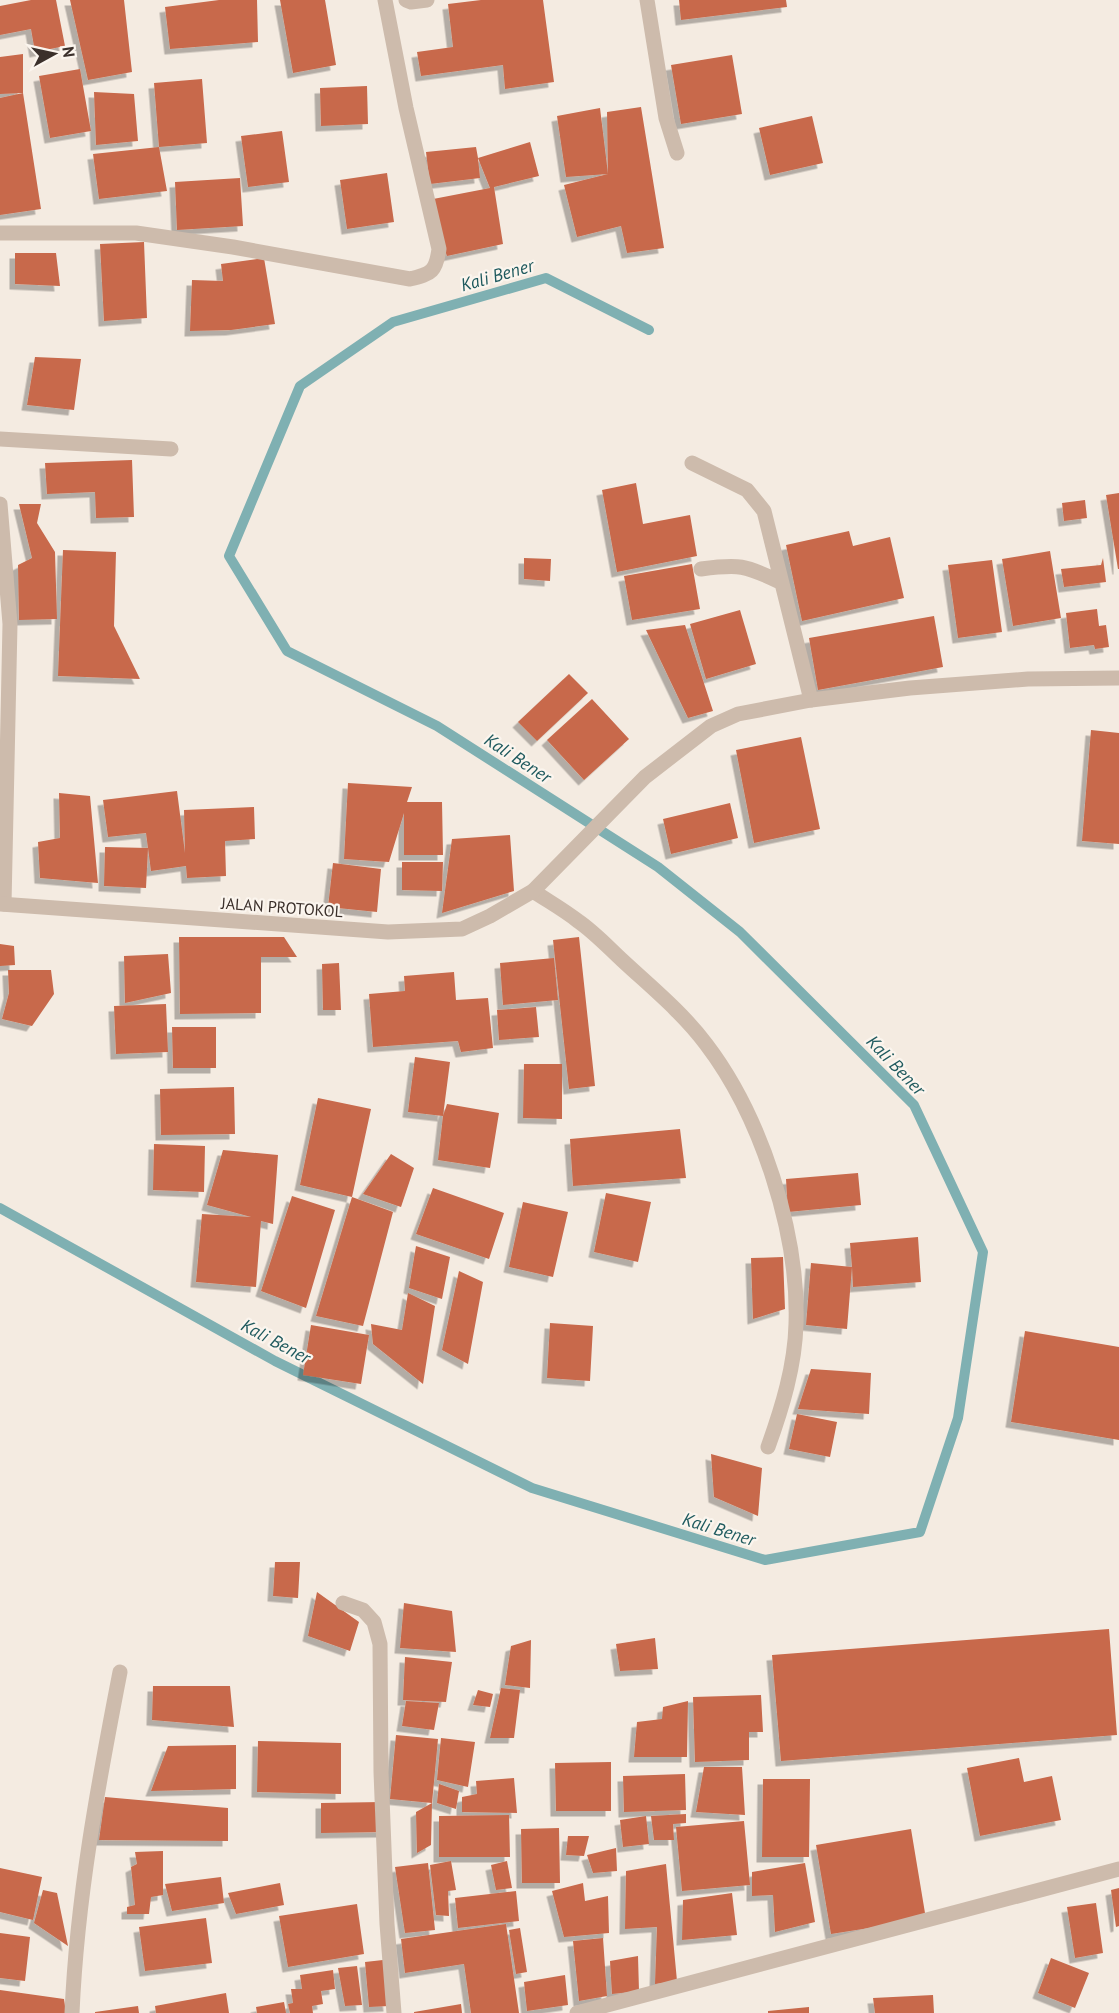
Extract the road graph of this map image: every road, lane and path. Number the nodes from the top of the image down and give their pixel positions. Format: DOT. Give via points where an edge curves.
graph roads {
  1 [pos="385,0"];
  2 [pos="405,0"];
  3 [pos="427,0"];
  4 [pos="647,0"];
  5 [pos="677,153"];
  6 [pos="0,234"];
  7 [pos="0,439"];
  8 [pos="171,449"];
  9 [pos="692,463"];
  10 [pos="0,504"];
  11 [pos="701,569"];
  12 [pos="780,582"];
  13 [pos="1119,678"];
  14 [pos="811,700"];
  15 [pos="533,891"];
  16 [pos="2,904"];
  17 [pos="768,1447"];
  18 [pos="343,1603"];
  19 [pos="120,1672"];
  20 [pos="1119,1869"];
  21 [pos="72,2013"];
  22 [pos="394,2013"];
  23 [pos="577,2013"];
  1 -- 6 [label="street" via="439,249 437,264 428,274 410,279 136,232"];
  2 -- 3 [label="street"];
  4 -- 5 [label="street" via="666,118"];
  7 -- 8 [label="street"];
  9 -- 12 [label="street" via="747,490 764,511"];
  10 -- 16 [label="street" via="10,624"];
  11 -- 12 [label="street" via="731,565 751,568"];
  12 -- 14 [label="street"];
  13 -- 14 [label="street, JALAN PROTOKOL" via="1028,679"];
  14 -- 15 [label="street, JALAN PROTOKOL" via="738,714 711,726 645,777"];
  15 -- 16 [label="street, JALAN PROTOKOL" via="462,928 421,932"];
  15 -- 17 [label="street" via="580,922 668,1002 706,1044 741,1098 768,1163 796,1277 796,1326 784,1400"];
  18 -- 22 [label="street" via="363,1610 374,1622 380,1644 381,1772"];
  19 -- 21 [label="street" via="87,1851"];
  20 -- 23 [label="street"];
}
